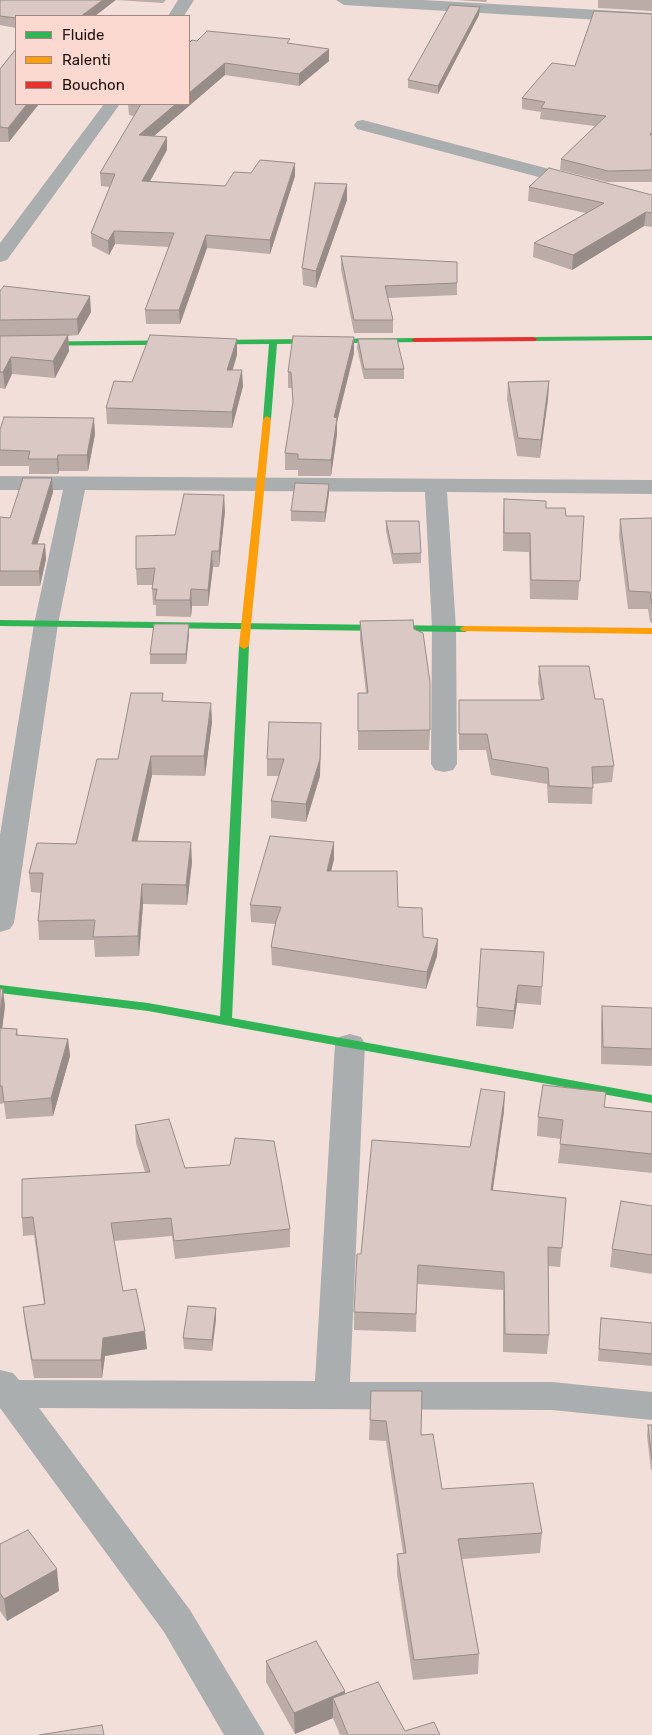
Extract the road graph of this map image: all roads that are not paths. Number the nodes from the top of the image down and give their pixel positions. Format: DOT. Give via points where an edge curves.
graph roads {
  1 [pos="186,0"];
  2 [pos="344,0"];
  3 [pos="177,15"];
  4 [pos="652,18"];
  5 [pos="111,105"];
  6 [pos="363,125"];
  7 [pos="652,202"];
  8 [pos="0,256"];
  9 [pos="652,338"];
  10 [pos="273,343"];
  11 [pos="0,344"];
  12 [pos="0,483"];
  13 [pos="75,484"];
  14 [pos="261,485"];
  15 [pos="436,486"];
  16 [pos="652,487"];
  17 [pos="0,623"];
  18 [pos="46,624"];
  19 [pos="245,626"];
  20 [pos="444,628"];
  21 [pos="652,631"];
  22 [pos="444,764"];
  23 [pos="0,922"];
  24 [pos="0,989"];
  25 [pos="226,1021"];
  26 [pos="350,1044"];
  27 [pos="652,1099"];
  28 [pos="5,1387"];
  29 [pos="332,1393"];
  30 [pos="652,1406"];
  31 [pos="245,1735"];
  1 -- 3 [label="street"];
  2 -- 4 [label="street"];
  5 -- 8 [label="street"];
  6 -- 7 [label="street"];
  9 -- 10 [label="street"];
  10 -- 11 [label="street"];
  10 -- 14 [label="street"];
  12 -- 13 [label="street"];
  13 -- 14 [label="street"];
  13 -- 18 [label="street"];
  14 -- 15 [label="street"];
  14 -- 19 [label="street"];
  15 -- 16 [label="street"];
  15 -- 20 [label="street"];
  17 -- 18 [label="street"];
  18 -- 19 [label="street"];
  18 -- 23 [label="street"];
  19 -- 20 [label="street"];
  19 -- 25 [label="street"];
  20 -- 21 [label="street"];
  20 -- 22 [label="street"];
  24 -- 25 [label="street" via="148,1007"];
  25 -- 26 [label="street"];
  26 -- 27 [label="street"];
  26 -- 29 [label="street"];
  28 -- 29 [label="street"];
  28 -- 31 [label="street" via="177,1621"];
  29 -- 30 [label="street" via="552,1396"];
}
